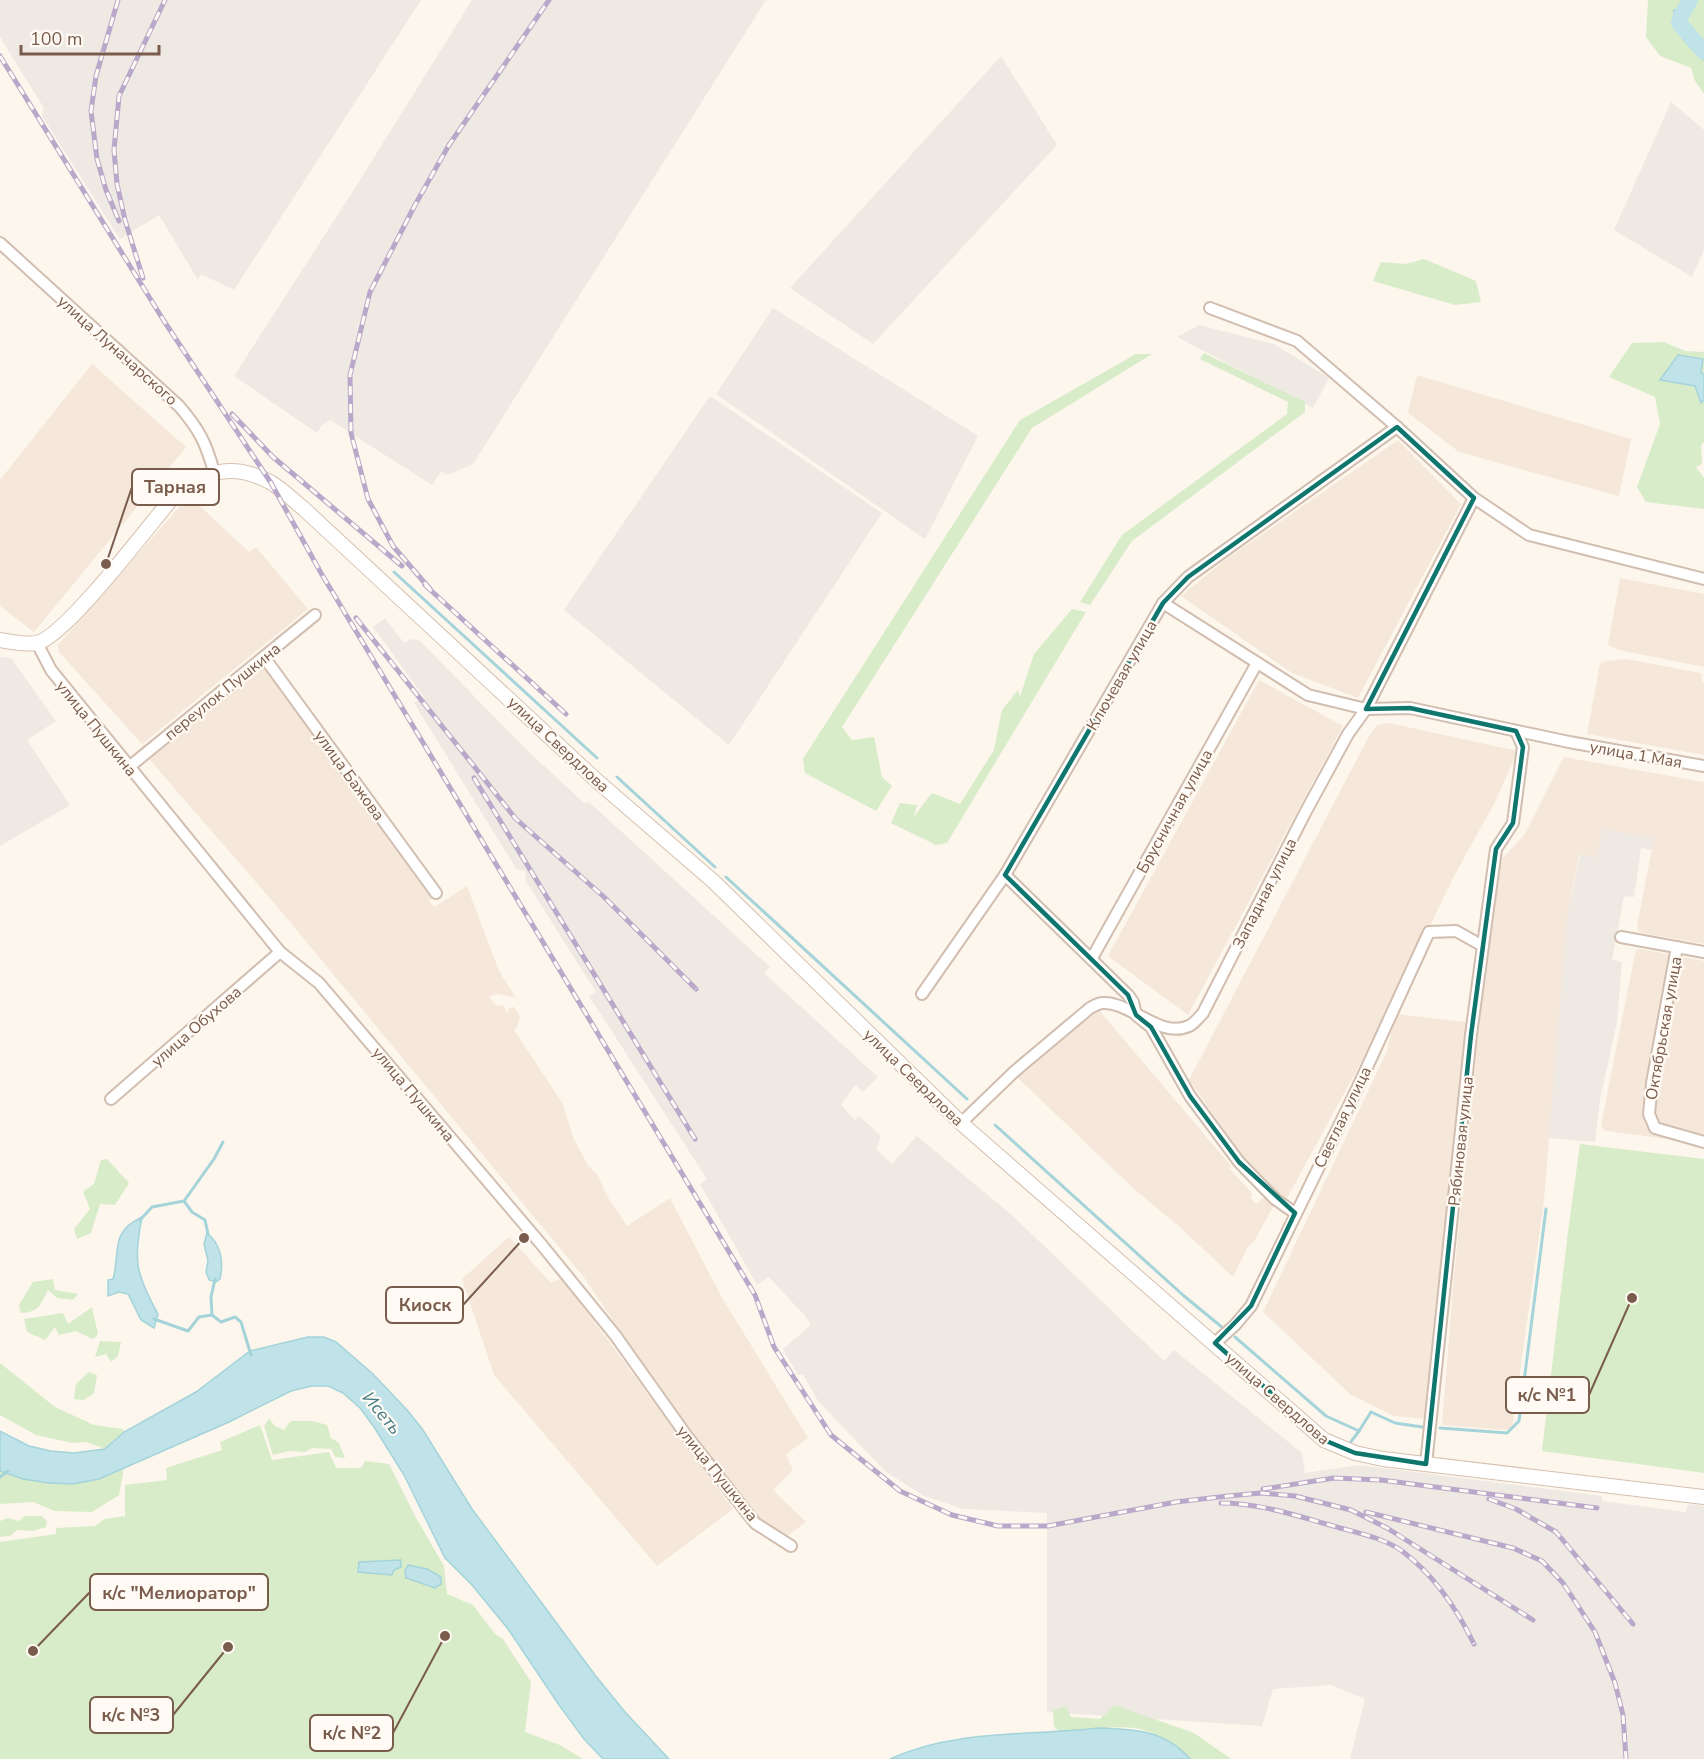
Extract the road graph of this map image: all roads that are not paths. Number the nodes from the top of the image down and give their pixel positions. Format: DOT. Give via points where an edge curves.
graph roads {
  1 [pos="0,243"];
  2 [pos="1210,308"];
  3 [pos="1397,428"];
  4 [pos="214,472"];
  5 [pos="1474,498"];
  6 [pos="1704,579"];
  7 [pos="1163,603"];
  8 [pos="315,615"];
  9 [pos="0,640"];
  10 [pos="37,643"];
  11 [pos="264,657"];
  12 [pos="1257,663"];
  13 [pos="1366,709"];
  14 [pos="1516,731"];
  15 [pos="1704,766"];
  16 [pos="129,767"];
  17 [pos="1005,875"];
  18 [pos="436,893"];
  19 [pos="1621,936"];
  20 [pos="1483,946"];
  21 [pos="1677,947"];
  22 [pos="280,952"];
  23 [pos="1704,952"];
  24 [pos="1092,958"];
  25 [pos="922,994"];
  26 [pos="1136,1015"];
  27 [pos="111,1099"];
  28 [pos="961,1123"];
  29 [pos="1704,1142"];
  30 [pos="1295,1213"];
  31 [pos="1215,1343"];
  32 [pos="1426,1464"];
  33 [pos="1704,1497"];
  34 [pos="791,1546"];
  1 -- 4 [label="street, улица Луначарского" via="179,406 196,425"];
  2 -- 3 [label="street" via="1297,341"];
  3 -- 5 [label="street"];
  3 -- 7 [label="street, Ключевая улица" via="1188,577"];
  4 -- 10 [label="main road" via="193,481 174,496 78,612"];
  4 -- 28 [label="main road, улица Свердлова" via="248,473 271,483 304,509 596,780 713,881"];
  5 -- 6 [label="street" via="1529,535"];
  5 -- 13 [label="street, Западная улица"];
  7 -- 12 [label="street, улица 1 Мая"];
  7 -- 17 [label="street, Ключевая улица"];
  8 -- 11 [label="street, переулок Пушкина"];
  9 -- 10 [label="main road"];
  10 -- 16 [label="street, улица Пушкина" via="51,670"];
  11 -- 16 [label="street, переулок Пушкина"];
  11 -- 18 [label="street, улица Бажова"];
  12 -- 13 [label="street, улица 1 Мая" via="1308,695"];
  12 -- 24 [label="street, Брусничная улица"];
  13 -- 14 [label="street, улица 1 Мая" via="1410,708"];
  13 -- 26 [label="street, Западная улица" via="1305,813 1203,1013 1190,1026 1174,1029"];
  14 -- 15 [label="street, улица 1 Мая"];
  14 -- 20 [label="street, Рябиновая улица" via="1523,747 1513,823 1496,849"];
  16 -- 22 [label="street, улица Пушкина"];
  17 -- 24 [label="street"];
  17 -- 25 [label="street, Ключевая улица"];
  19 -- 21 [label="street"];
  20 -- 30 [label="street, Светлая улица" via="1456,931 1429,932"];
  20 -- 32 [label="street, Рябиновая улица"];
  21 -- 23 [label="street"];
  21 -- 29 [label="street, Октябрьская улица" via="1649,1114 1655,1128"];
  22 -- 27 [label="street, улица Обухова"];
  22 -- 34 [label="street, улица Пушкина" via="319,983 541,1244 615,1335 686,1435 755,1522"];
  24 -- 26 [label="street" via="1128,995"];
  26 -- 28 [label="street, Западная улица" via="1107,1003 1090,1008"];
  26 -- 30 [label="street, Западная улица" via="1151,1028 1190,1096 1239,1162 1275,1199"];
  28 -- 31 [label="main road, улица Свердлова"];
  30 -- 31 [label="street, Светлая улица" via="1251,1306"];
  31 -- 32 [label="main road, улица Свердлова" via="1324,1440 1355,1453"];
  32 -- 33 [label="main road, улица Свердлова"];
}
